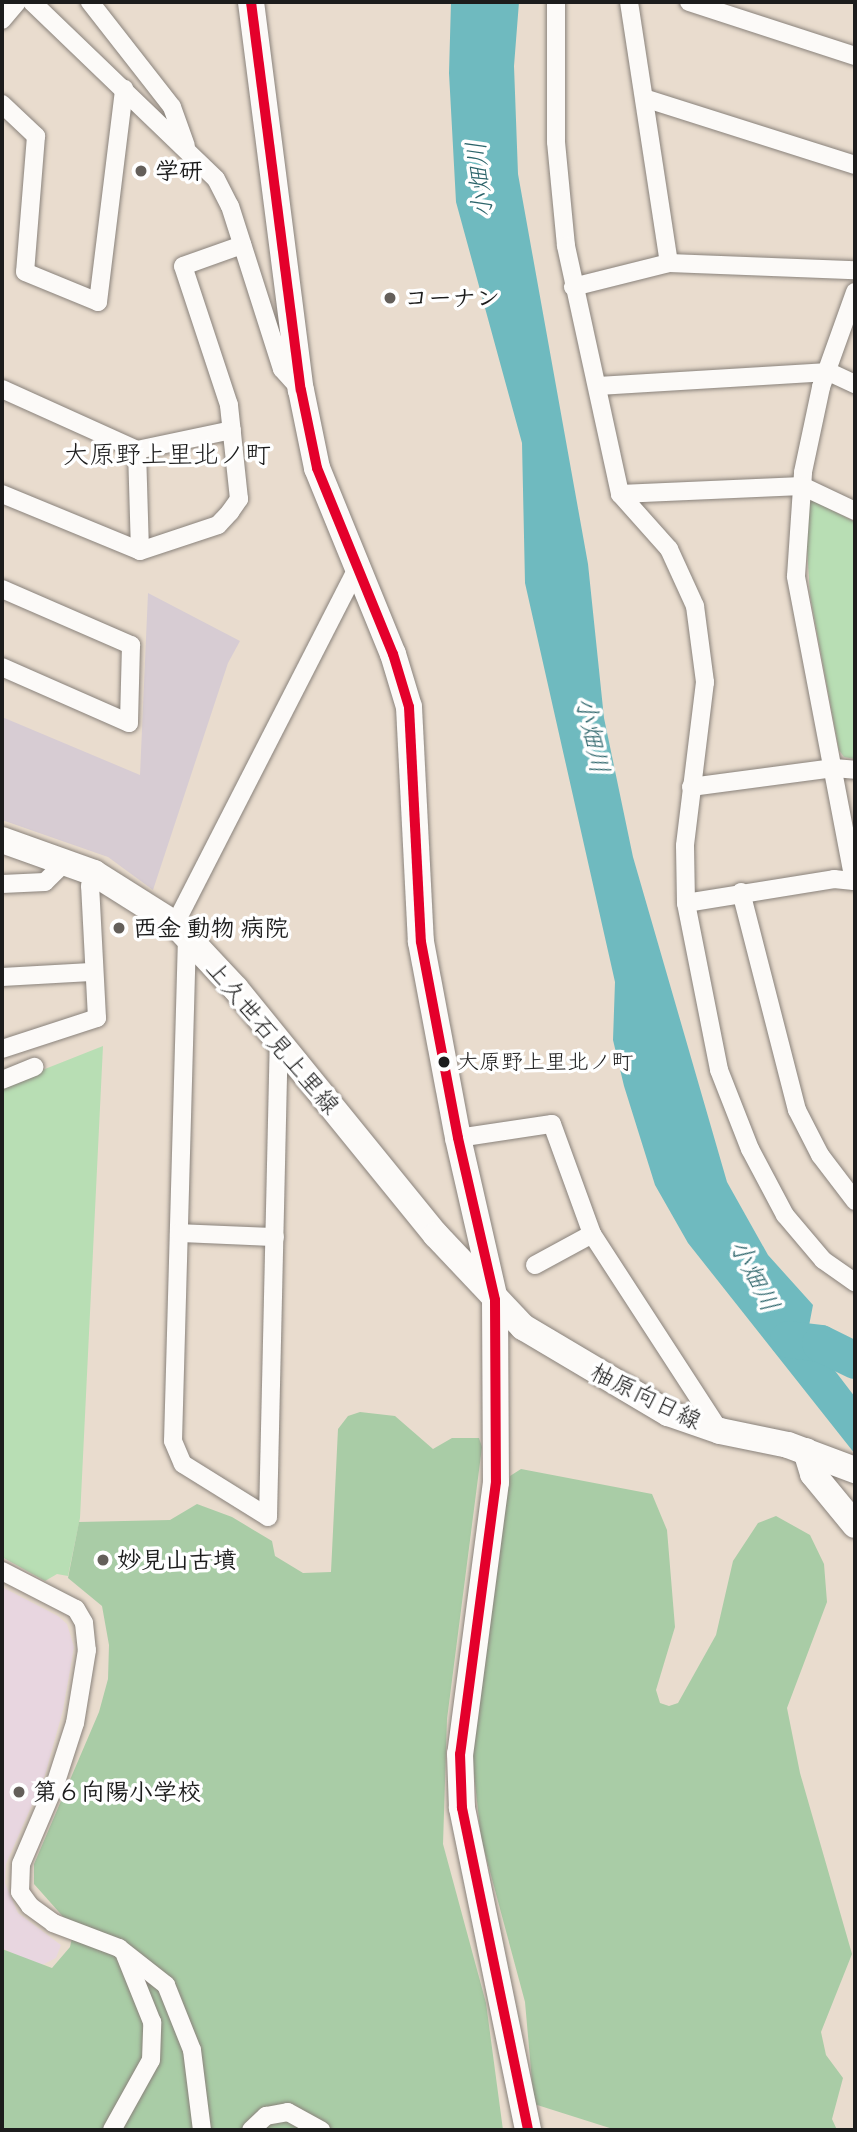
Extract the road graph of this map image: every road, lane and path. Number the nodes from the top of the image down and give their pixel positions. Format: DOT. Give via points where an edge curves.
graph roads {
  1 [pos="17,2"];
  2 [pos="32,2"];
  3 [pos="90,2"];
  4 [pos="251,2"];
  5 [pos="556,2"];
  6 [pos="629,2"];
  7 [pos="689,2"];
  8 [pos="2,20"];
  9 [pos="855,56"];
  10 [pos="124,89"];
  11 [pos="644,98"];
  12 [pos="2,104"];
  13 [pos="188,152"];
  14 [pos="855,165"];
  15 [pos="242,245"];
  16 [pos="669,263"];
  17 [pos="855,270"];
  18 [pos="573,287"];
  19 [pos="855,292"];
  20 [pos="829,372"];
  21 [pos="855,384"];
  22 [pos="597,386"];
  23 [pos="2,389"];
  24 [pos="301,390"];
  25 [pos="232,430"];
  26 [pos="137,450"];
  27 [pos="802,486"];
  28 [pos="2,494"];
  29 [pos="620,494"];
  30 [pos="855,511"];
  31 [pos="140,551"];
  32 [pos="356,571"];
  33 [pos="2,589"];
  34 [pos="2,667"];
  35 [pos="834,768"];
  36 [pos="855,770"];
  37 [pos="691,787"];
  38 [pos="2,840"];
  39 [pos="66,861"];
  40 [pos="94,873"];
  41 [pos="2,884"];
  42 [pos="855,884"];
  43 [pos="741,892"];
  44 [pos="686,903"];
  45 [pos="181,931"];
  46 [pos="92,972"];
  47 [pos="2,977"];
  48 [pos="279,1042"];
  49 [pos="2,1049"];
  50 [pos="35,1067"];
  51 [pos="2,1080"];
  52 [pos="458,1138"];
  53 [pos="855,1201"];
  54 [pos="179,1233"];
  55 [pos="592,1234"];
  56 [pos="275,1237"];
  57 [pos="535,1265"];
  58 [pos="855,1282"];
  59 [pos="495,1300"];
  60 [pos="720,1431"];
  61 [pos="806,1451"];
  62 [pos="855,1470"];
  63 [pos="855,1525"];
  64 [pos="2,1571"];
  65 [pos="123,1952"];
  66 [pos="112,2130"];
  67 [pos="202,2130"];
  68 [pos="251,2130"];
  69 [pos="321,2130"];
  70 [pos="528,2130"];
  1 -- 8 [label="street"];
  2 -- 10 [label="street"];
  3 -- 13 [label="street" via="172,107"];
  4 -- 24 [label="main road"];
  5 -- 18 [label="street" via="556,142"];
  6 -- 11 [label="street"];
  7 -- 9 [label="street"];
  10 -- 12 [label="street" via="98,302 25,272 36,136"];
  10 -- 13 [label="street"];
  11 -- 14 [label="street"];
  11 -- 16 [label="street"];
  13 -- 15 [label="street" via="216,179"];
  15 -- 24 [label="street" via="282,369"];
  15 -- 25 [label="street" via="183,266 229,405"];
  16 -- 17 [label="street"];
  16 -- 18 [label="street"];
  18 -- 22 [label="street"];
  19 -- 20 [label="street"];
  20 -- 21 [label="street"];
  20 -- 22 [label="street"];
  20 -- 27 [label="street" via="821,387"];
  22 -- 29 [label="street"];
  23 -- 26 [label="street"];
  24 -- 32 [label="main road" via="317,468"];
  25 -- 26 [label="street"];
  25 -- 31 [label="street" via="239,499 230,512 218,525"];
  26 -- 31 [label="street"];
  27 -- 29 [label="street"];
  27 -- 30 [label="street"];
  27 -- 35 [label="street" via="796,576"];
  28 -- 31 [label="street"];
  29 -- 37 [label="street" via="669,549 695,606 705,682"];
  32 -- 45 [label="street"];
  32 -- 52 [label="main road" via="393,654 409,707 421,942"];
  33 -- 34 [label="street" via="131,645 129,723"];
  35 -- 36 [label="street"];
  35 -- 37 [label="street"];
  35 -- 42 [label="street"];
  37 -- 44 [label="street"];
  38 -- 39 [label="main road, 上久世石見上里線"];
  39 -- 40 [label="main road, 上久世石見上里線"];
  39 -- 41 [label="street" via="45,882"];
  40 -- 45 [label="main road, 上久世石見上里線"];
  40 -- 46 [label="street" via="90,886"];
  42 -- 43 [label="street" via="834,879"];
  43 -- 44 [label="street"];
  43 -- 53 [label="street" via="797,1110 820,1155"];
  44 -- 58 [label="street" via="719,1070 750,1149 785,1215 823,1260"];
  45 -- 48 [label="main road, 上久世石見上里線"];
  45 -- 54 [label="street"];
  46 -- 47 [label="street"];
  46 -- 49 [label="street" via="97,1018"];
  48 -- 56 [label="street"];
  48 -- 59 [label="main road, 上久世石見上里線"];
  50 -- 51 [label="street"];
  52 -- 55 [label="street" via="552,1124"];
  52 -- 59 [label="main road"];
  54 -- 56 [label="street"];
  54 -- 56 [label="street" via="173,1441 183,1464 268,1517"];
  55 -- 57 [label="street"];
  55 -- 60 [label="street"];
  59 -- 60 [label="main road, 柚原向日線" via="530,1332 601,1377 668,1413"];
  59 -- 70 [label="main road" via="496,1482 460,1754 462,1808"];
  60 -- 61 [label="main road, 柚原向日線"];
  61 -- 62 [label="main road, 柚原向日線"];
  61 -- 63 [label="main road" via="813,1474"];
  64 -- 65 [label="street" via="76,1609 84,1623 88,1650 75,1723 57,1782 21,1864 20,1892 54,1923"];
  65 -- 66 [label="street" via="152,2022 151,2060"];
  65 -- 67 [label="street" via="166,1985 192,2050"];
  68 -- 69 [label="street" via="266,2116 288,2112"];
}
